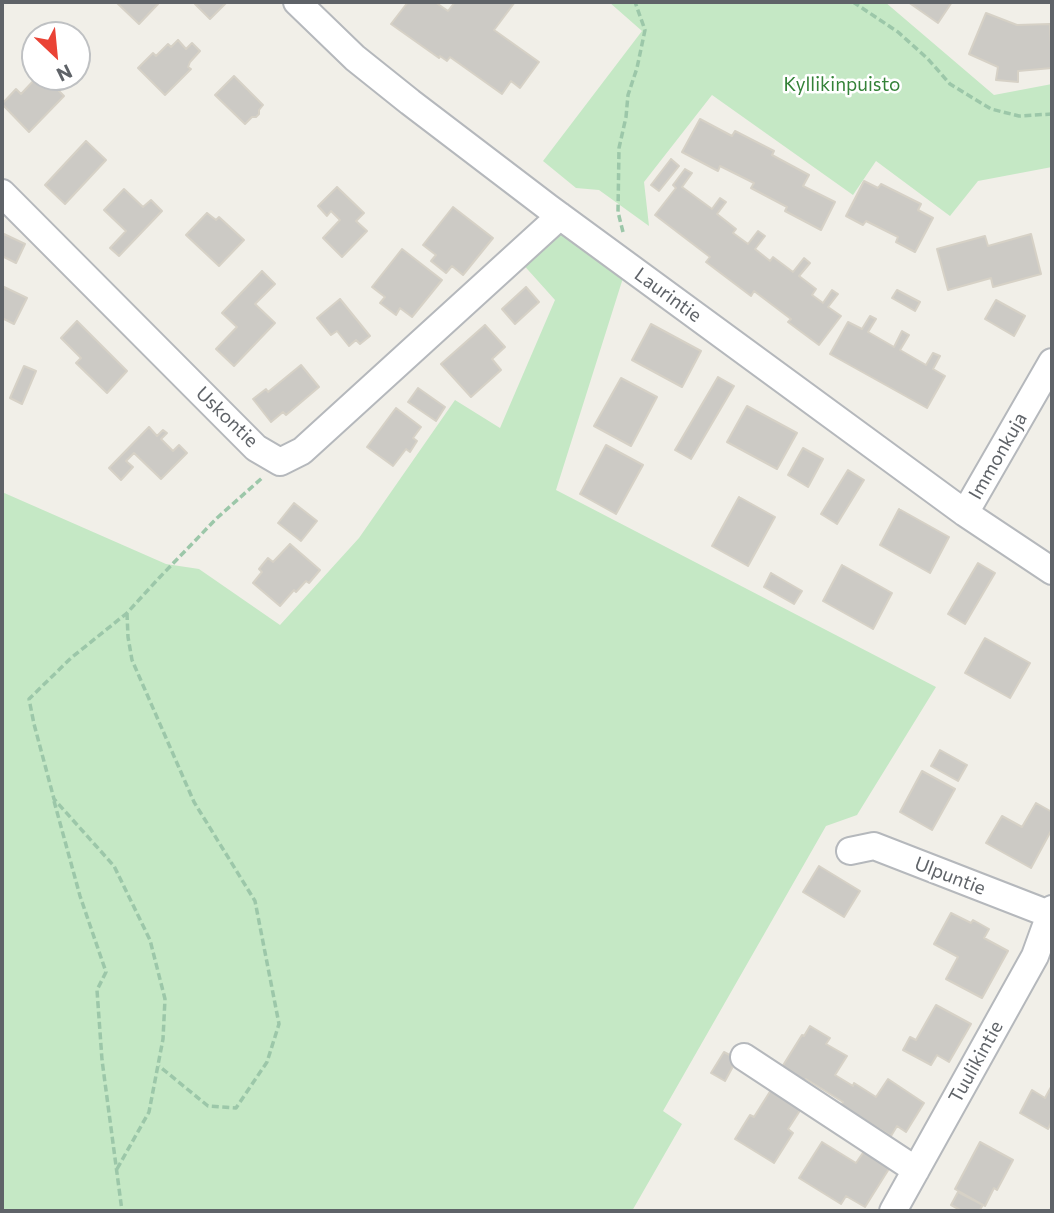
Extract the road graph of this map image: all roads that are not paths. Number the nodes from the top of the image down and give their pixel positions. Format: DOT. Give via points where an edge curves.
graph roads {
  1 [pos="297,2"];
  2 [pos="2,193"];
  3 [pos="560,216"];
  4 [pos="1052,362"];
  5 [pos="965,513"];
  6 [pos="1052,571"];
  7 [pos="850,851"];
  8 [pos="1051,912"];
  9 [pos="1044,960"];
  10 [pos="744,1057"];
  11 [pos="916,1170"];
  12 [pos="893,1211"];
  1 -- 3 [label="street, Laurintie" via="355,58"];
  2 -- 3 [label="street, Uskontie" via="256,448 280,462 302,451"];
  3 -- 5 [label="street, Laurintie"];
  4 -- 5 [label="street, Immonkuja"];
  5 -- 6 [label="street, Laurintie"];
  7 -- 8 [label="street, Ulpuntie" via="874,846"];
  8 -- 9 [label="street, Tuulikintie"];
  9 -- 11 [label="street, Tuulikintie"];
  10 -- 11 [label="street"];
  11 -- 12 [label="street, Tuulikintie"];
}
